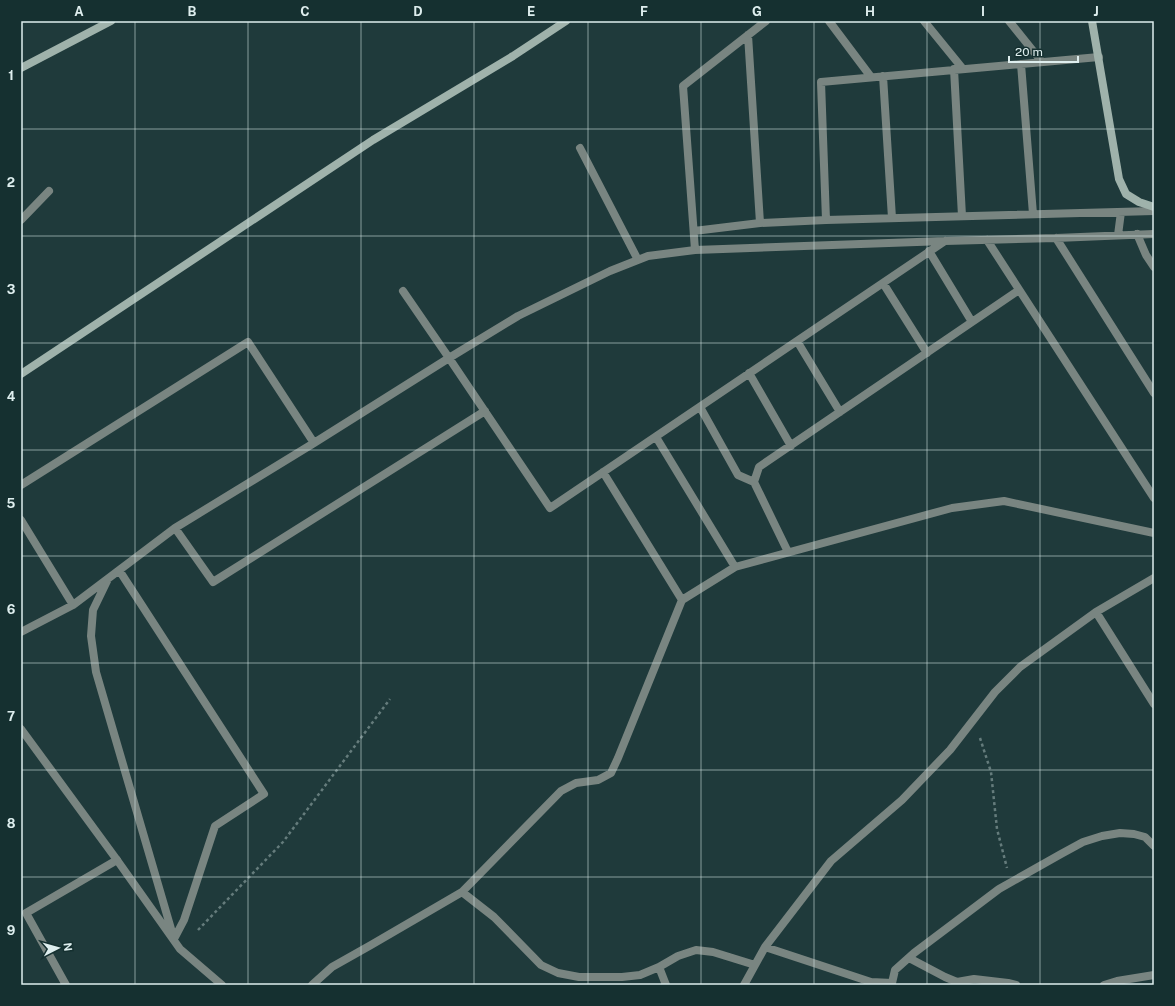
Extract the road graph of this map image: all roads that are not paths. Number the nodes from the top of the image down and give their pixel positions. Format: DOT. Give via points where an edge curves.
graph roads {
  1 [pos="111,21"];
  2 [pos="566,21"];
  3 [pos="766,21"];
  4 [pos="829,21"];
  5 [pos="924,21"];
  6 [pos="1009,21"];
  7 [pos="1092,21"];
  8 [pos="748,35"];
  9 [pos="1099,57"];
  10 [pos="1042,62"];
  11 [pos="1021,64"];
  12 [pos="21,68"];
  13 [pos="954,69"];
  14 [pos="963,69"];
  15 [pos="883,76"];
  16 [pos="871,77"];
  17 [pos="580,148"];
  18 [pos="49,191"];
  19 [pos="1154,207"];
  20 [pos="1154,210"];
  21 [pos="1121,212"];
  22 [pos="1032,214"];
  23 [pos="962,216"];
  24 [pos="892,218"];
  25 [pos="21,220"];
  26 [pos="826,220"];
  27 [pos="760,223"];
  28 [pos="694,231"];
  29 [pos="1137,234"];
  30 [pos="1154,234"];
  31 [pos="1118,235"];
  32 [pos="1056,238"];
  33 [pos="987,240"];
  34 [pos="945,241"];
  35 [pos="695,250"];
  36 [pos="929,251"];
  37 [pos="638,260"];
  38 [pos="1154,267"];
  39 [pos="882,283"];
  40 [pos="1019,290"];
  41 [pos="403,291"];
  42 [pos="972,322"];
  43 [pos="797,341"];
  44 [pos="927,353"];
  45 [pos="449,358"];
  46 [pos="749,373"];
  47 [pos="21,374"];
  48 [pos="1154,393"];
  49 [pos="700,407"];
  50 [pos="485,411"];
  51 [pos="840,412"];
  52 [pos="656,437"];
  53 [pos="314,443"];
  54 [pos="791,446"];
  55 [pos="603,472"];
  56 [pos="754,482"];
  57 [pos="21,485"];
  58 [pos="1154,498"];
  59 [pos="21,520"];
  60 [pos="175,528"];
  61 [pos="1154,533"];
  62 [pos="788,552"];
  63 [pos="735,567"];
  64 [pos="119,570"];
  65 [pos="109,578"];
  66 [pos="1154,578"];
  67 [pos="682,600"];
  68 [pos="73,605"];
  69 [pos="1096,612"];
  70 [pos="21,632"];
  71 [pos="1154,704"];
  72 [pos="21,729"];
  73 [pos="1154,846"];
  74 [pos="117,860"];
  75 [pos="462,892"];
  76 [pos="174,940"];
  77 [pos="765,947"];
  78 [pos="909,958"];
  79 [pos="755,965"];
  80 [pos="659,967"];
  81 [pos="1154,975"];
  82 [pos="892,984"];
  83 [pos="66,985"];
  84 [pos="222,985"];
  85 [pos="312,985"];
  86 [pos="666,985"];
  87 [pos="744,985"];
  88 [pos="1016,985"];
  89 [pos="1104,985"];
  1 -- 12 [label="street"];
  2 -- 47 [label="street" via="373,140"];
  3 -- 8 [label="street"];
  4 -- 16 [label="street"];
  5 -- 14 [label="street"];
  6 -- 10 [label="street"];
  7 -- 9 [label="street"];
  8 -- 27 [label="street"];
  8 -- 28 [label="street" via="683,86"];
  9 -- 10 [label="street"];
  9 -- 19 [label="street" via="1119,179 1126,194"];
  10 -- 11 [label="street"];
  11 -- 14 [label="street"];
  11 -- 22 [label="street"];
  13 -- 14 [label="street"];
  13 -- 15 [label="street"];
  13 -- 23 [label="street"];
  15 -- 16 [label="street"];
  15 -- 24 [label="street"];
  16 -- 26 [label="street" via="821,82"];
  17 -- 37 [label="street"];
  18 -- 25 [label="street"];
  20 -- 21 [label="street"];
  21 -- 22 [label="street"];
  21 -- 31 [label="street"];
  22 -- 23 [label="street"];
  23 -- 24 [label="street"];
  24 -- 26 [label="street"];
  26 -- 27 [label="street"];
  27 -- 28 [label="street"];
  28 -- 35 [label="street"];
  29 -- 30 [label="street"];
  29 -- 31 [label="street"];
  29 -- 38 [label="street"];
  31 -- 32 [label="street"];
  32 -- 33 [label="street"];
  32 -- 48 [label="street"];
  33 -- 34 [label="street"];
  33 -- 40 [label="street"];
  34 -- 35 [label="street"];
  34 -- 36 [label="street"];
  35 -- 37 [label="street" via="648,256"];
  36 -- 39 [label="street"];
  36 -- 42 [label="street"];
  37 -- 45 [label="street" via="518,316"];
  39 -- 43 [label="street"];
  39 -- 44 [label="street"];
  40 -- 42 [label="street"];
  40 -- 58 [label="street"];
  41 -- 45 [label="street"];
  42 -- 44 [label="street"];
  43 -- 46 [label="street"];
  43 -- 51 [label="street"];
  44 -- 51 [label="street"];
  45 -- 50 [label="street"];
  45 -- 53 [label="street"];
  46 -- 49 [label="street"];
  46 -- 54 [label="street"];
  49 -- 52 [label="street"];
  49 -- 56 [label="street" via="738,475"];
  50 -- 55 [label="street" via="550,508"];
  50 -- 60 [label="street" via="213,582"];
  51 -- 54 [label="street"];
  52 -- 55 [label="street"];
  52 -- 63 [label="street"];
  53 -- 57 [label="street" via="248,342"];
  53 -- 60 [label="street"];
  54 -- 56 [label="street" via="759,467"];
  55 -- 67 [label="street"];
  56 -- 62 [label="street"];
  59 -- 68 [label="street"];
  60 -- 64 [label="street"];
  61 -- 62 [label="street" via="1004,501 952,508"];
  62 -- 63 [label="street"];
  63 -- 67 [label="street"];
  64 -- 65 [label="street"];
  64 -- 76 [label="street" via="264,794 215,826 184,920"];
  65 -- 68 [label="street"];
  65 -- 76 [label="street" via="93,610 91,636 96,672"];
  66 -- 69 [label="street"];
  67 -- 75 [label="street" via="611,773 598,780 576,783 561,791"];
  68 -- 70 [label="street"];
  69 -- 71 [label="street"];
  69 -- 77 [label="street" via="1020,667 995,692 950,750 902,800 831,862"];
  72 -- 74 [label="street"];
  73 -- 78 [label="street" via="1145,837 1120,833 1083,842 999,889"];
  74 -- 76 [label="street"];
  74 -- 83 [label="street" via="26,913"];
  75 -- 80 [label="street" via="494,917 542,965 558,973 579,977 622,977 640,975"];
  75 -- 85 [label="street" via="332,967"];
  76 -- 84 [label="street" via="180,949"];
  77 -- 79 [label="street"];
  77 -- 82 [label="street" via="871,982"];
  78 -- 82 [label="street" via="895,970"];
  78 -- 88 [label="street" via="957,982 974,979"];
  79 -- 80 [label="street" via="713,952 696,950 678,956"];
  79 -- 87 [label="street"];
  80 -- 86 [label="street"];
  81 -- 89 [label="street"];
}
